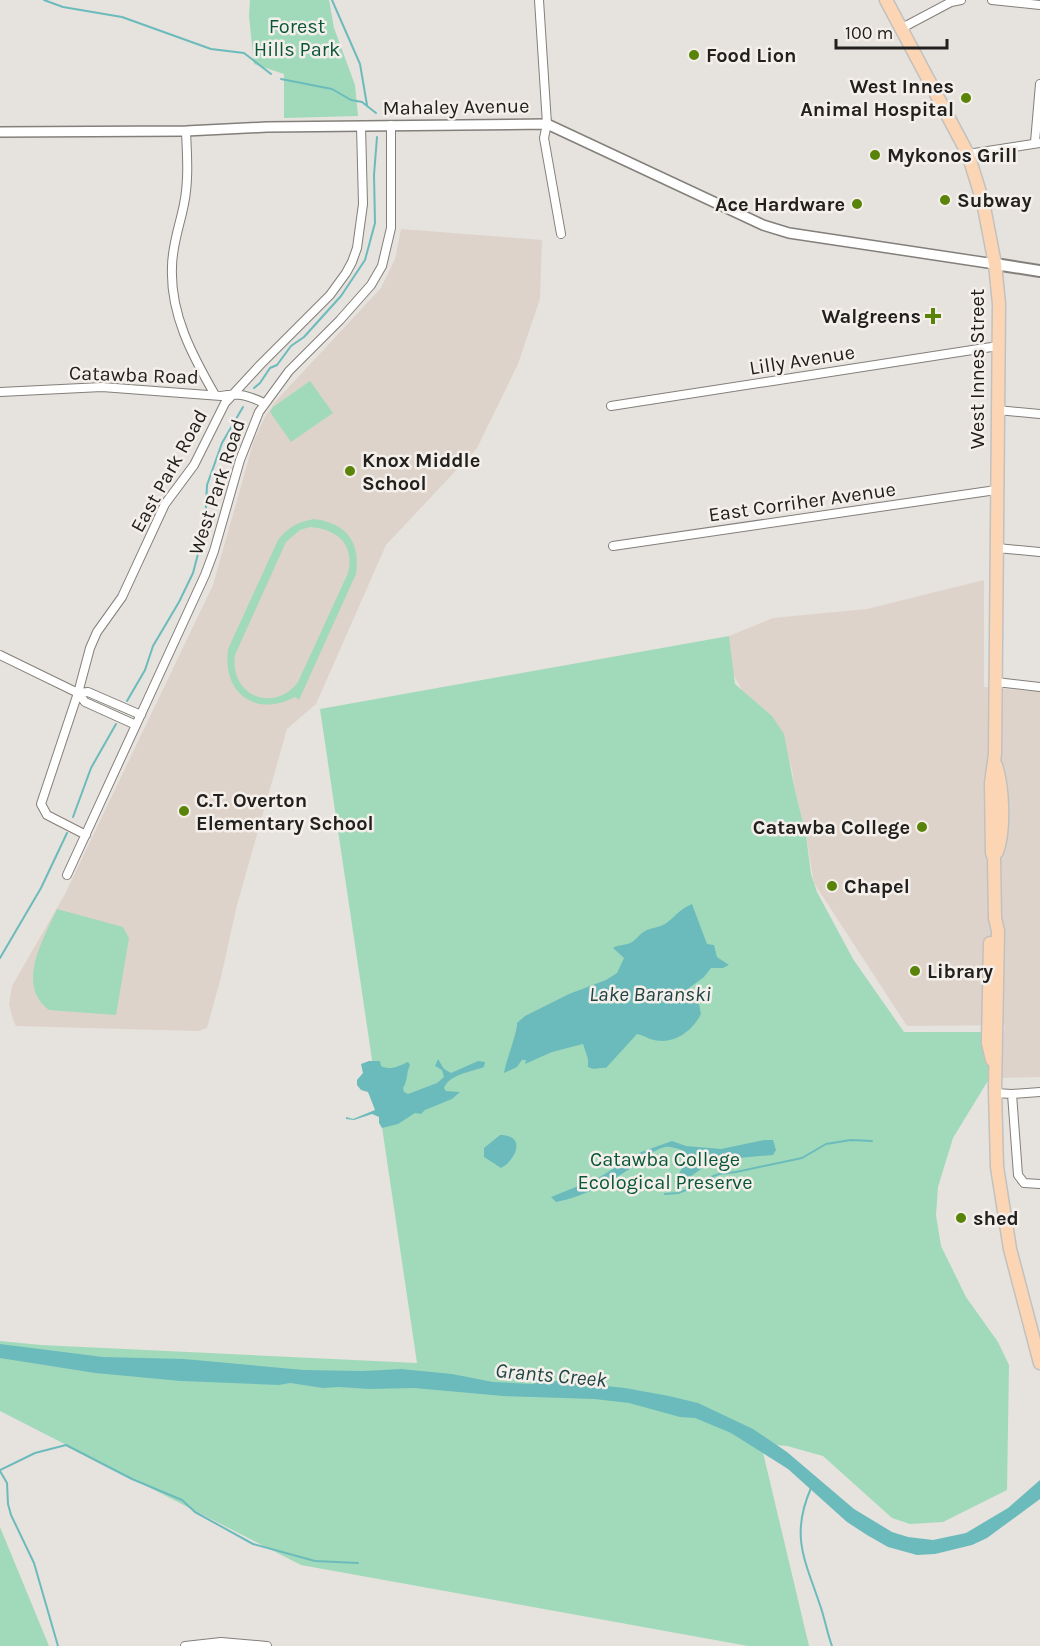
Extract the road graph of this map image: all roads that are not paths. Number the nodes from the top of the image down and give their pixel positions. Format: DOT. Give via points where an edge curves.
graph roads {
  1 [pos="539,0"];
  2 [pos="886,0"];
  3 [pos="961,0"];
  4 [pos="992,0"];
  5 [pos="1040,5"];
  6 [pos="902,28"];
  7 [pos="1040,84"];
  8 [pos="547,124"];
  9 [pos="391,125"];
  10 [pos="362,126"];
  11 [pos="186,131"];
  12 [pos="0,132"];
  13 [pos="1037,143"];
  14 [pos="968,154"];
  15 [pos="561,234"];
  16 [pos="995,264"];
  17 [pos="1040,271"];
  18 [pos="998,346"];
  19 [pos="0,392"];
  20 [pos="234,393"];
  21 [pos="215,395"];
  22 [pos="264,403"];
  23 [pos="611,406"];
  24 [pos="997,410"];
  25 [pos="1040,414"];
  26 [pos="996,490"];
  27 [pos="613,546"];
  28 [pos="997,548"];
  29 [pos="1040,552"];
  30 [pos="0,655"];
  31 [pos="996,682"];
  32 [pos="1040,687"];
  33 [pos="78,693"];
  34 [pos="141,715"];
  35 [pos="136,725"];
  36 [pos="86,835"];
  37 [pos="67,875"];
  38 [pos="1040,1092"];
  39 [pos="995,1093"];
  40 [pos="1012,1095"];
  41 [pos="1040,1184"];
  42 [pos="1040,1363"];
  43 [pos="184,1646"];
  44 [pos="267,1646"];
  1 -- 8 [label="street"];
  2 -- 6 [label="main road, West Innes Street"];
  3 -- 6 [label="street"];
  4 -- 5 [label="street"];
  6 -- 14 [label="main road, West Innes Street"];
  7 -- 13 [label="street"];
  8 -- 9 [label="street, Mahaley Avenue"];
  8 -- 15 [label="street" via="544,138"];
  8 -- 16 [label="street, Mahaley Avenue" via="763,225 789,233"];
  9 -- 10 [label="street, Mahaley Avenue"];
  9 -- 22 [label="street, West Park Road" via="391,228 377,276"];
  10 -- 11 [label="street, Mahaley Avenue"];
  10 -- 20 [label="street, East Park Road" via="363,204 352,261 330,295"];
  11 -- 12 [label="street, Mahaley Avenue"];
  11 -- 21 [label="street" via="187,185 176,233 173,284 182,330"];
  13 -- 14 [label="street"];
  14 -- 16 [label="main road, West Innes Street" via="983,202"];
  16 -- 17 [label="main road"];
  16 -- 18 [label="main road, West Innes Street"];
  18 -- 23 [label="street, Lilly Avenue"];
  18 -- 24 [label="main road, West Innes Street"];
  19 -- 21 [label="street, Catawba Road" via="102,387"];
  20 -- 21 [label="street, Catawba Road"];
  20 -- 22 [label="street, Catawba Road"];
  20 -- 33 [label="street, East Park Road" via="194,465 165,504 122,597 97,632"];
  22 -- 34 [label="street, West Park Road" via="240,460 205,575"];
  24 -- 25 [label="street"];
  24 -- 26 [label="main road, West Innes Street"];
  26 -- 27 [label="street, East Corriher Avenue"];
  26 -- 28 [label="main road, West Innes Street"];
  28 -- 29 [label="street"];
  28 -- 31 [label="main road, West Innes Street"];
  30 -- 33 [label="street"];
  31 -- 32 [label="street"];
  31 -- 39 [label="main road, West Innes Street" via="991,783 995,918 990,931 988,1043 996,1070"];
  33 -- 34 [label="street" via="88,692"];
  33 -- 35 [label="street" via="85,702"];
  33 -- 36 [label="street, East Park Road" via="41,804 47,815"];
  34 -- 35 [label="street, West Park Road"];
  35 -- 36 [label="street, West Park Road"];
  36 -- 37 [label="street, West Park Road"];
  38 -- 40 [label="street"];
  39 -- 40 [label="street"];
  39 -- 42 [label="main road, West Innes Street" via="1002,1211"];
  40 -- 41 [label="street" via="1018,1175 1024,1183"];
  43 -- 44 [label="street" via="221,1642"];
}
